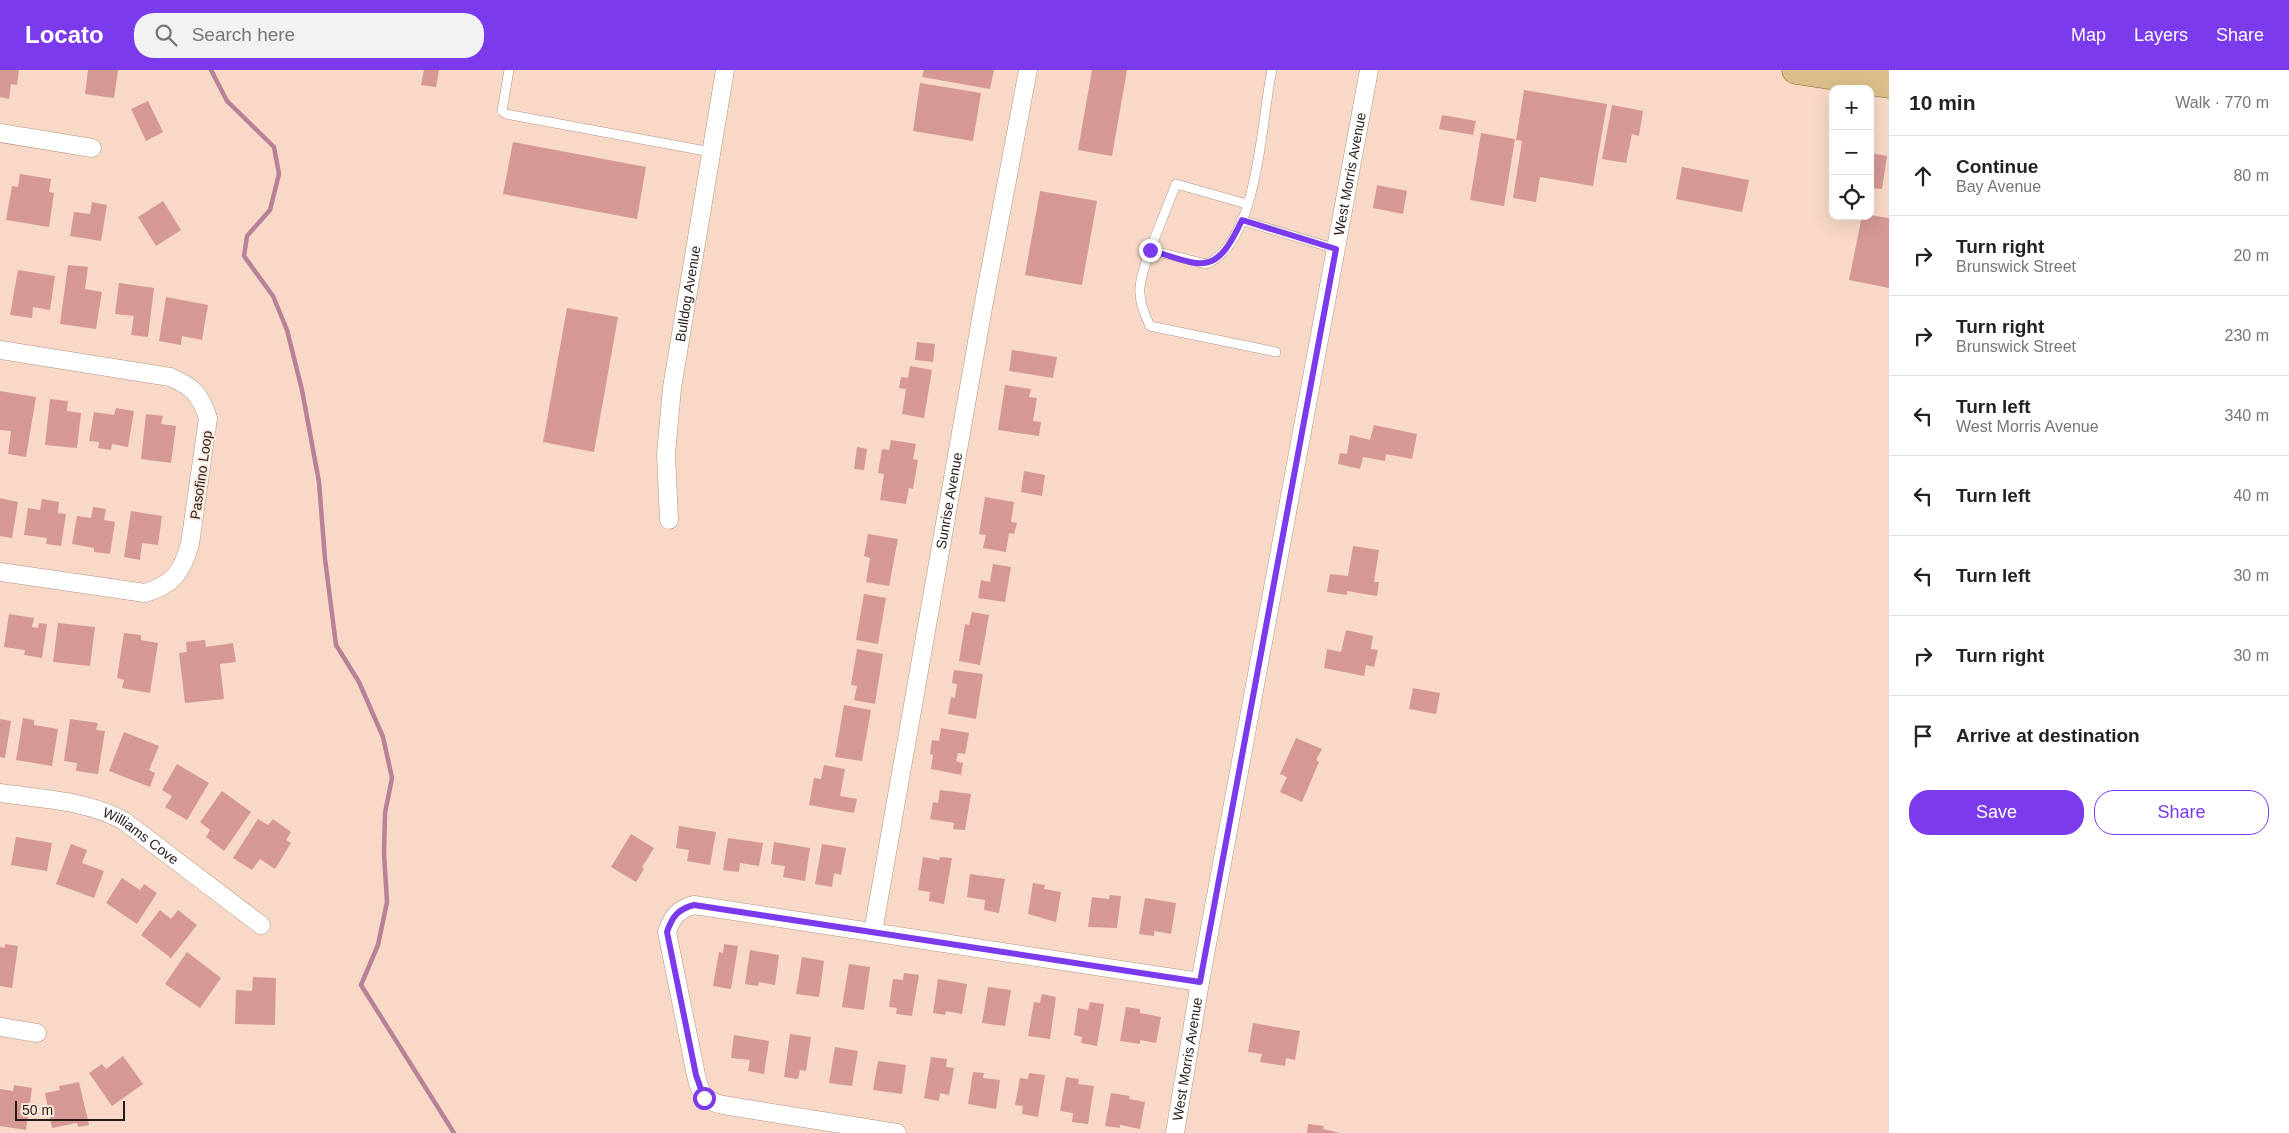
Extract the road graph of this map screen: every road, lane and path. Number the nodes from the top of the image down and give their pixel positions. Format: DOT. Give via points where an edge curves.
graph roads {
  1 [pos="509,70"];
  2 [pos="725,70"];
  3 [pos="1028,70"];
  4 [pos="1272,70"];
  5 [pos="1369,70"];
  6 [pos="1796,70"];
  7 [pos="1889,84"];
  8 [pos="0,133"];
  9 [pos="92,148"];
  10 [pos="711,152"];
  11 [pos="1247,204"];
  12 [pos="1242,220"];
  13 [pos="1336,249"];
  14 [pos="1150,250"];
  15 [pos="0,350"];
  16 [pos="1276,352"];
  17 [pos="669,520"];
  18 [pos="0,572"];
  19 [pos="0,793"];
  20 [pos="261,925"];
  21 [pos="873,932"];
  22 [pos="1200,982"];
  23 [pos="0,1027"];
  24 [pos="37,1033"];
  25 [pos="897,1133"];
  26 [pos="1175,1133"];
  1 -- 10 [label="lane" via="502,111 506,114"];
  2 -- 10 [label="street, Bulldog Avenue"];
  3 -- 21 [label="street, Sunrise Avenue"];
  4 -- 11 [label="lane" via="1255,183"];
  5 -- 13 [label="street, West Morris Avenue"];
  6 -- 7 [label="main road"];
  8 -- 9 [label="street"];
  10 -- 17 [label="street, Bulldog Avenue" via="669,412 666,454"];
  11 -- 12 [label="lane"];
  11 -- 14 [label="lane" via="1176,184"];
  12 -- 13 [label="lane"];
  12 -- 14 [label="lane" via="1227,249 1215,261 1206,264"];
  13 -- 22 [label="street, West Morris Avenue"];
  14 -- 16 [label="lane" via="1138,287 1141,307 1150,326"];
  15 -- 18 [label="street, Pasofino Loop" via="170,378 194,390 202,400 208,418 190,544 185,562 174,580 158,590 130,593"];
  19 -- 20 [label="street, Williams Cove" via="109,813"];
  21 -- 22 [label="street"];
  21 -- 25 [label="street" via="694,905 683,908 671,919 667,932 696,1075 704,1098 717,1104"];
  22 -- 26 [label="street, West Morris Avenue"];
  23 -- 24 [label="street"];
}
